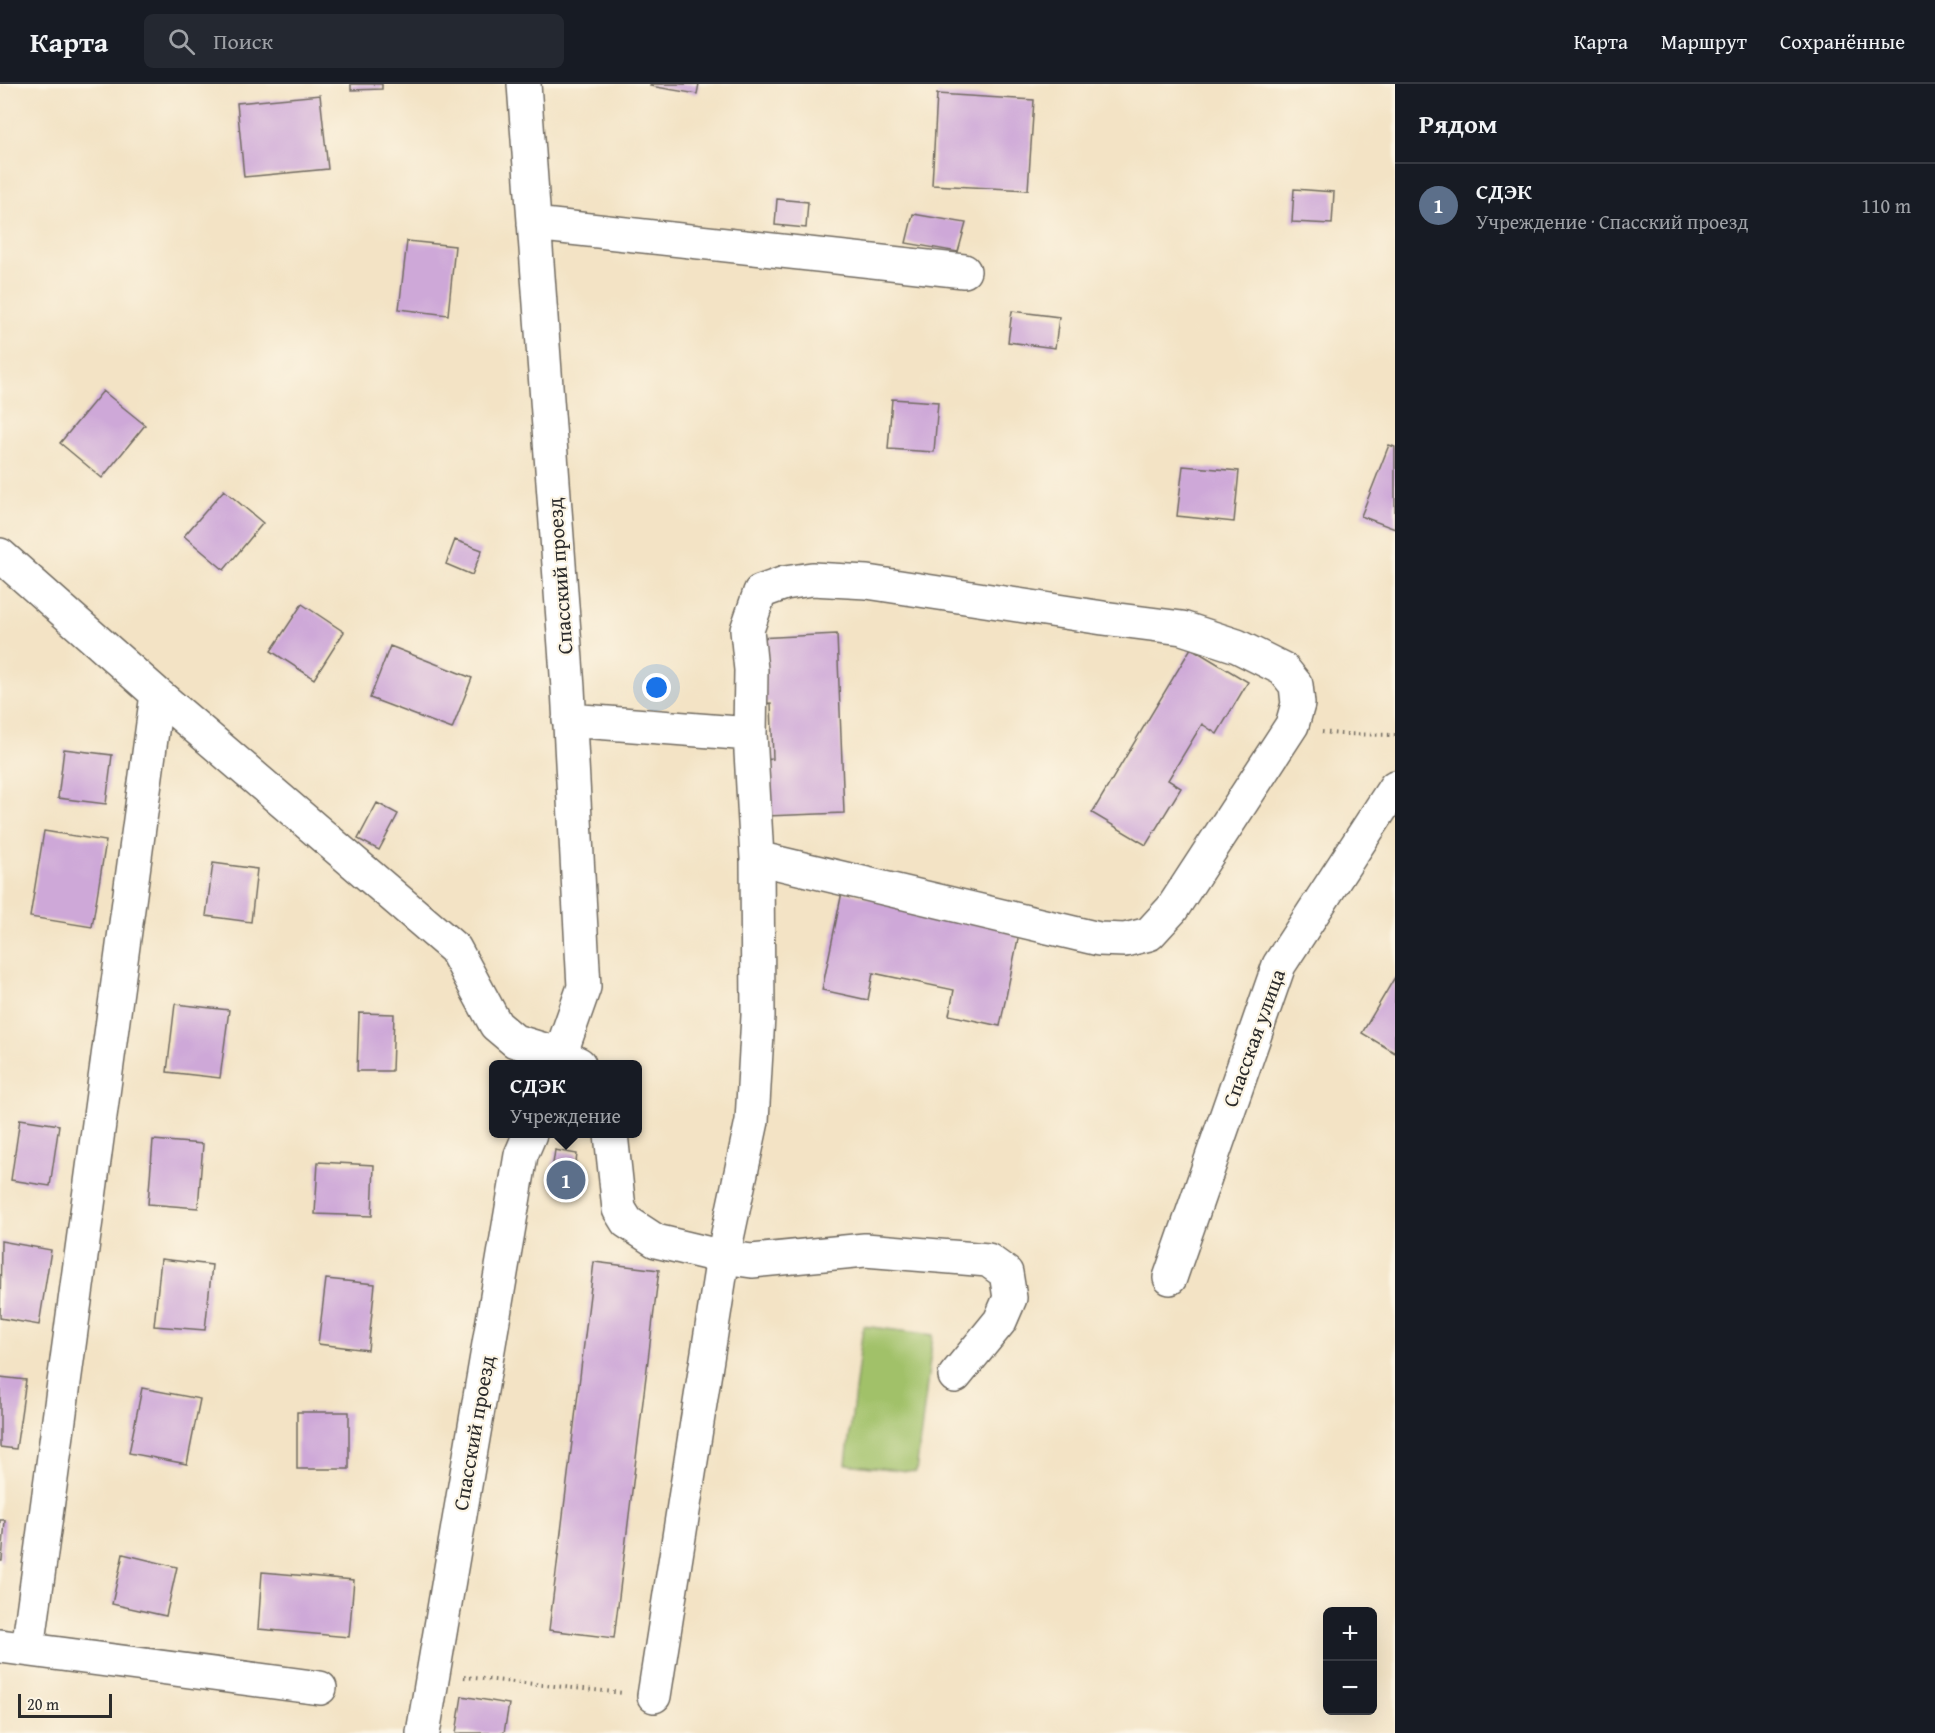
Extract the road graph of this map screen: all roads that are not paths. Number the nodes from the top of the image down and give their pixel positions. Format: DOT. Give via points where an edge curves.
graph roads {
  1 [pos="524,84"];
  2 [pos="534,224"];
  3 [pos="964,270"];
  4 [pos="0,555"];
  5 [pos="157,694"];
  6 [pos="569,720"];
  7 [pos="750,734"];
  8 [pos="1395,787"];
  9 [pos="757,858"];
  10 [pos="561,1060"];
  11 [pos="566,1060"];
  12 [pos="528,1138"];
  13 [pos="611,1138"];
  14 [pos="723,1257"];
  15 [pos="1170,1278"];
  16 [pos="955,1376"];
  17 [pos="14,1647"];
  18 [pos="320,1688"];
  19 [pos="654,1696"];
  20 [pos="423,1733"];
  1 -- 2 [label="street, Спасский проезд"];
  2 -- 3 [label="street"];
  2 -- 6 [label="street, Спасский проезд"];
  4 -- 5 [label="street"];
  5 -- 10 [label="street" via="455,950 495,1024 515,1041"];
  5 -- 17 [label="street"];
  6 -- 7 [label="street"];
  6 -- 11 [label="street, Спасский проезд" via="584,987"];
  7 -- 9 [label="street"];
  7 -- 9 [label="street" via="747,630 760,592 812,579 867,582 1182,628 1238,646 1283,669 1296,685 1298,704 1292,725 1172,909 1149,934 1125,940 1099,939"];
  8 -- 15 [label="street, Спасская улица" via="1279,965"];
  9 -- 14 [label="street" via="758,1016 752,1121"];
  12 -- 20 [label="street, Спасский проезд" via="521,1155"];
  13 -- 14 [label="street" via="619,1209 627,1222 656,1241"];
  14 -- 16 [label="street" via="752,1261 865,1250 988,1260 1006,1273 1010,1298 1000,1321"];
  14 -- 19 [label="street"];
  17 -- 18 [label="street"];
}
